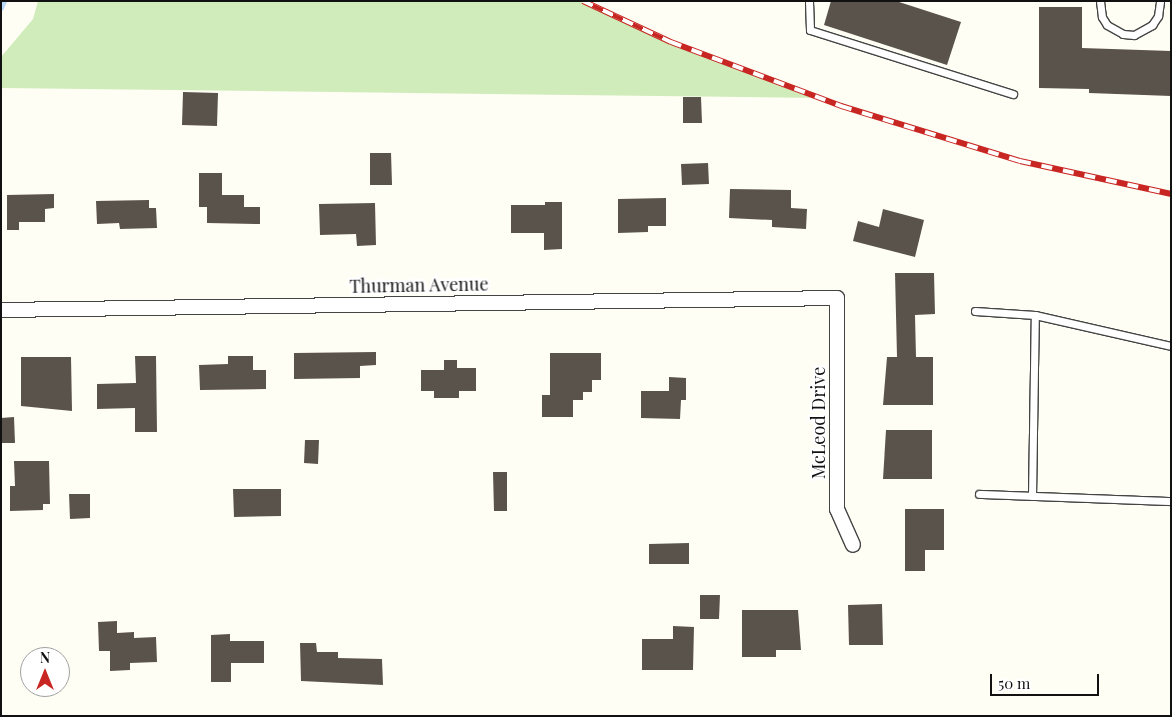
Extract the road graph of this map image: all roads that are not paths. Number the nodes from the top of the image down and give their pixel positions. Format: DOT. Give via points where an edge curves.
graph roads {
  1 [pos="810,1"];
  2 [pos="1100,1"];
  3 [pos="1160,1"];
  4 [pos="1013,94"];
  5 [pos="837,298"];
  6 [pos="1,310"];
  7 [pos="975,311"];
  8 [pos="1035,314"];
  9 [pos="1171,346"];
  10 [pos="979,494"];
  11 [pos="1032,496"];
  12 [pos="1171,500"];
  13 [pos="853,545"];
  1 -- 4 [label="lane" via="810,30"];
  2 -- 3 [label="lane" via="1107,25 1124,34 1134,35 1152,25 1158,16"];
  5 -- 6 [label="street, Thurman Avenue"];
  5 -- 13 [label="street, McLeod Drive" via="837,509"];
  7 -- 8 [label="lane"];
  8 -- 9 [label="lane"];
  8 -- 11 [label="lane"];
  10 -- 11 [label="lane"];
  11 -- 12 [label="lane"];
}
